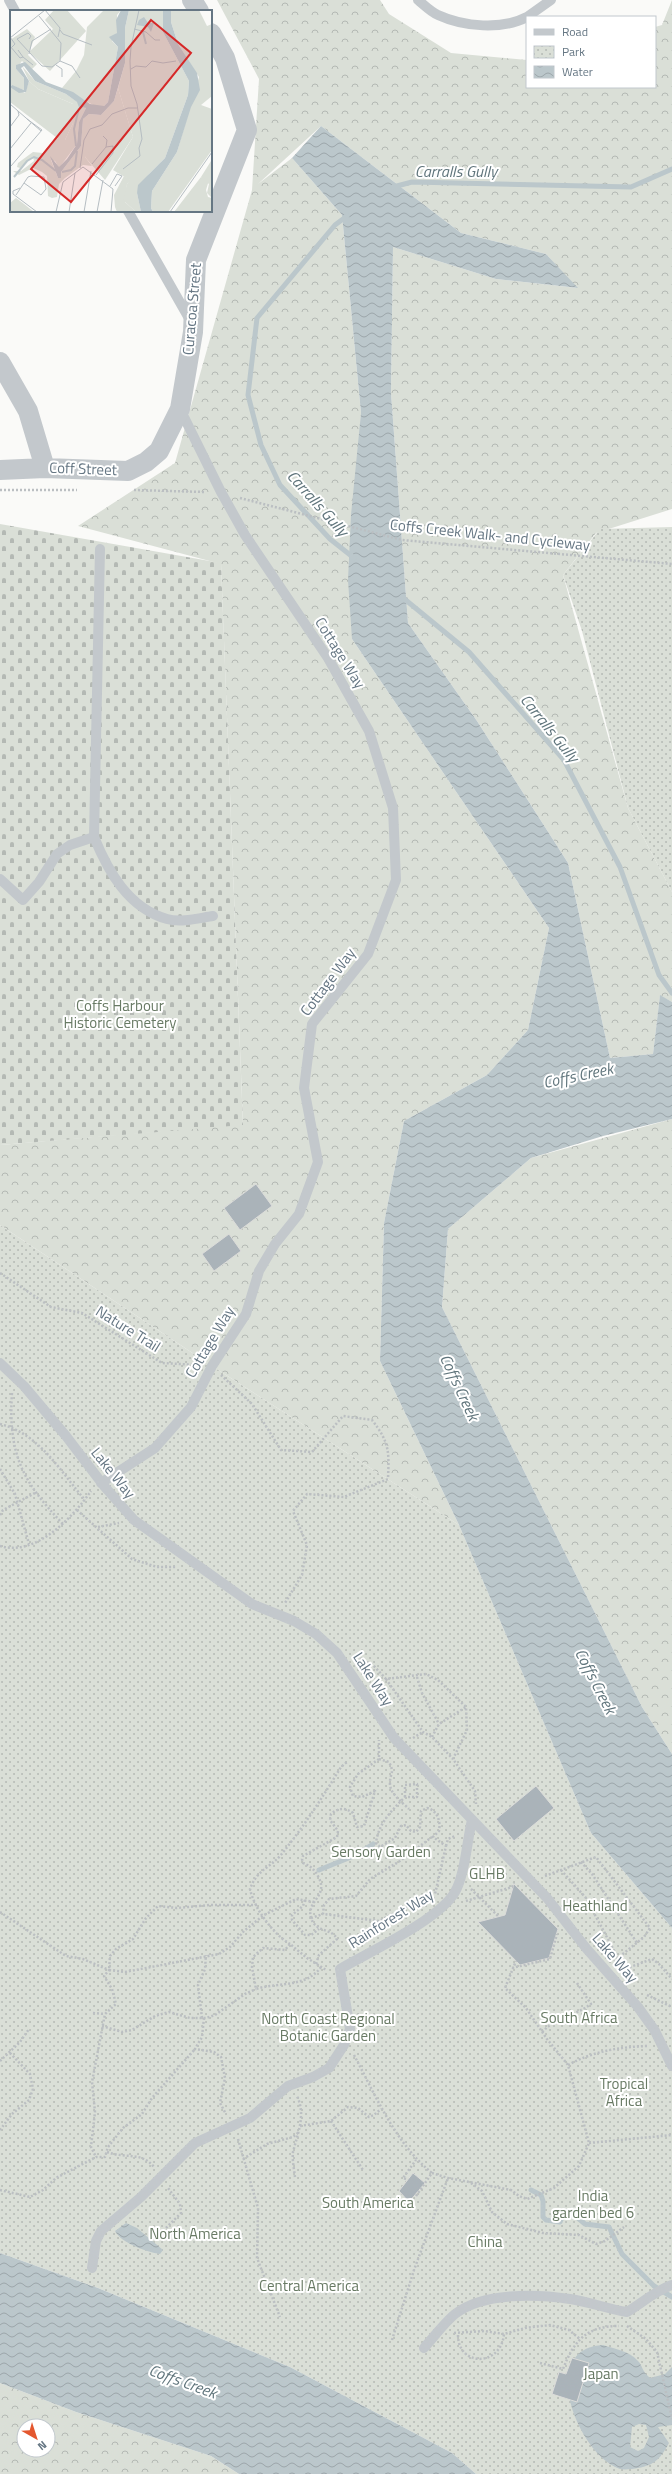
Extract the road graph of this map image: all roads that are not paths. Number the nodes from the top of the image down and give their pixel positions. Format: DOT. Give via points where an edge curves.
graph roads {
  1 [pos="9,0"];
  2 [pos="192,0"];
  3 [pos="418,0"];
  4 [pos="551,0"];
  5 [pos="14,10"];
  6 [pos="197,10"];
  7 [pos="528,16"];
  8 [pos="526,18"];
  9 [pos="212,35"];
  10 [pos="129,212"];
  11 [pos="192,324"];
  12 [pos="0,362"];
  13 [pos="180,409"];
  14 [pos="159,451"];
  15 [pos="45,468"];
  16 [pos="0,470"];
  17 [pos="100,549"];
  18 [pos="94,837"];
  19 [pos="0,879"];
  20 [pos="213,916"];
  21 [pos="0,1363"];
  22 [pos="101,1483"];
  23 [pos="472,1820"];
  24 [pos="672,2066"];
  25 [pos="92,2268"];
  26 [pos="672,2284"];
  27 [pos="424,2348"];
  1 -- 5 [label="lane"];
  2 -- 6 [label="street"];
  3 -- 8 [label="lane" via="437,15 455,21 499,25 514,24"];
  4 -- 7 [label="lane"];
  9 -- 11 [label="street, Curacoa Street" via="225,58 247,130 196,260"];
  10 -- 11 [label="lane"];
  11 -- 13 [label="street, Curacoa Street" via="193,332"];
  12 -- 15 [label="street" via="28,411"];
  13 -- 14 [label="street, Curacoa Street"];
  13 -- 22 [label="lane, Cottage Way" via="220,492 284,595 328,658 368,730 393,808 396,880 368,954 312,1024 304,1088 318,1162 299,1214 275,1244 259,1271 246,1314 212,1366 191,1406 155,1448"];
  14 -- 15 [label="street, Coff Street" via="146,462 128,471"];
  15 -- 16 [label="street, Coff Street"];
  17 -- 18 [label="lane"];
  18 -- 19 [label="lane" via="57,854 40,882 22,900"];
  18 -- 20 [label="lane" via="105,863 121,888 144,908 168,920"];
  21 -- 22 [label="lane, Lake Way" via="10,1370 66,1436"];
  22 -- 23 [label="lane, Lake Way" via="134,1520 149,1532 252,1604 279,1613 316,1634 337,1652 409,1755"];
  23 -- 24 [label="lane, Lake Way" via="548,1898 655,2031"];
  23 -- 25 [label="lane, Rainforest Way" via="460,1877 453,1895 430,1916 340,1969 350,2021 345,2041 329,2068 280,2090 250,2118 195,2143 162,2177 101,2231 96,2241"];
  26 -- 27 [label="lane" via="655,2292 627,2312 570,2299 523,2296 474,2304 455,2314"];
}
